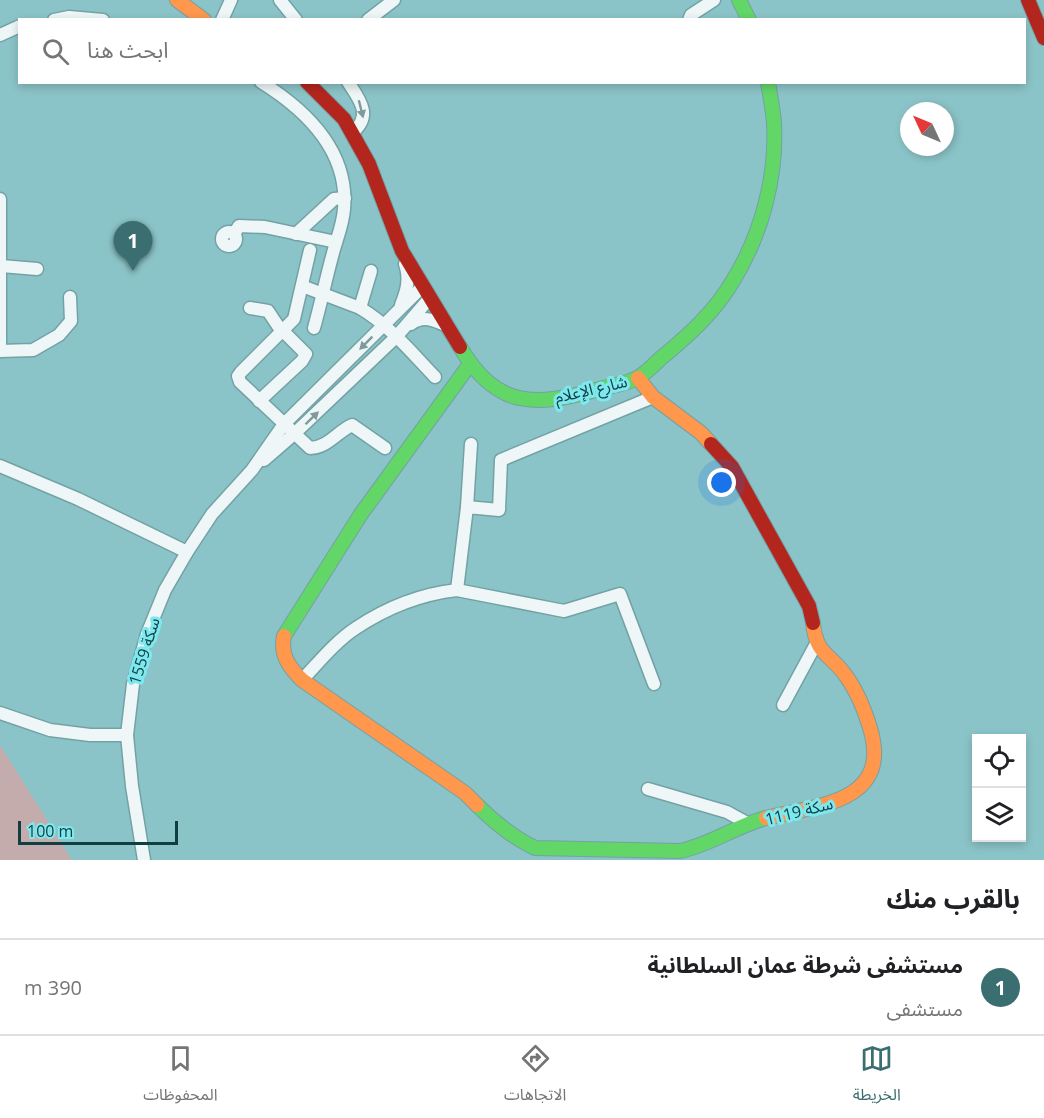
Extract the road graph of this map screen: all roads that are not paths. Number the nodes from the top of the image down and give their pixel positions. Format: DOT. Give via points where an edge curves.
graph roads {
  1 [pos="177,0"];
  2 [pos="231,0"];
  3 [pos="280,0"];
  4 [pos="394,0"];
  5 [pos="714,0"];
  6 [pos="740,0"];
  7 [pos="1028,0"];
  8 [pos="64,18"];
  9 [pos="80,18"];
  10 [pos="201,18"];
  11 [pos="223,18"];
  12 [pos="294,18"];
  13 [pos="371,18"];
  14 [pos="689,18"];
  15 [pos="748,18"];
  16 [pos="18,28"];
  17 [pos="0,35"];
  18 [pos="1044,38"];
  19 [pos="264,84"];
  20 [pos="309,84"];
  21 [pos="349,84"];
  22 [pos="768,84"];
  23 [pos="352,134"];
  24 [pos="345,198"];
  25 [pos="0,199"];
  26 [pos="234,234"];
  27 [pos="296,234"];
  28 [pos="336,243"];
  29 [pos="310,250"];
  30 [pos="402,251"];
  31 [pos="1,266"];
  32 [pos="37,269"];
  33 [pos="370,271"];
  34 [pos="302,286"];
  35 [pos="426,293"];
  36 [pos="323,294"];
  37 [pos="70,297"];
  38 [pos="250,308"];
  39 [pos="360,308"];
  40 [pos="398,311"];
  41 [pos="384,326"];
  42 [pos="407,326"];
  43 [pos="447,326"];
  44 [pos="314,328"];
  45 [pos="283,331"];
  46 [pos="396,337"];
  47 [pos="0,351"];
  48 [pos="470,364"];
  49 [pos="435,377"];
  50 [pos="638,378"];
  51 [pos="653,397"];
  52 [pos="259,400"];
  53 [pos="284,424"];
  54 [pos="294,435"];
  55 [pos="471,444"];
  56 [pos="384,448"];
  57 [pos="0,466"];
  58 [pos="252,470"];
  59 [pos="467,507"];
  60 [pos="187,552"];
  61 [pos="457,590"];
  62 [pos="817,642"];
  63 [pos="302,680"];
  64 [pos="654,684"];
  65 [pos="783,705"];
  66 [pos="0,713"];
  67 [pos="127,735"];
  68 [pos="648,789"];
  69 [pos="747,824"];
  70 [pos="144,860"];
  1 -- 10 [label="main road"];
  2 -- 11 [label="street"];
  3 -- 12 [label="street"];
  4 -- 13 [label="street"];
  5 -- 14 [label="street"];
  6 -- 15 [label="main road"];
  7 -- 18 [label="main road"];
  8 -- 9 [label="street"];
  16 -- 17 [label="street"];
  19 -- 24 [label="street" via="317,127 338,163"];
  20 -- 23 [label="main road, شارع الإعلام" via="344,119"];
  21 -- 23 [label="street, one-way" via="364,116 361,126"];
  22 -- 50 [label="main road, شارع الإعلام" via="774,122 773,160 769,192 752,244 734,280 712,310"];
  23 -- 30 [label="main road, شارع الإعلام" via="369,164"];
  24 -- 27 [label="street" via="334,199"];
  24 -- 28 [label="street"];
  25 -- 31 [label="street"];
  26 -- 27 [label="street" via="239,226 265,226"];
  27 -- 28 [label="street"];
  28 -- 36 [label="street"];
  29 -- 34 [label="street"];
  30 -- 35 [label="main road, شارع الإعلام"];
  30 -- 40 [label="street, سكة 1559" via="408,279"];
  31 -- 32 [label="street"];
  31 -- 47 [label="street"];
  33 -- 39 [label="street"];
  34 -- 36 [label="street"];
  34 -- 45 [label="street" via="294,319"];
  35 -- 40 [label="street, سكة 1559"];
  35 -- 42 [label="street, سكة 1559"];
  35 -- 43 [label="main road, شارع الإعلام"];
  36 -- 39 [label="street"];
  36 -- 44 [label="street"];
  37 -- 47 [label="street" via="71,321 59,335 33,350"];
  38 -- 45 [label="street" via="268,311"];
  39 -- 41 [label="street"];
  40 -- 41 [label="street, سكة 1559"];
  41 -- 46 [label="street"];
  41 -- 53 [label="street, سكة 1559, one-way"];
  42 -- 43 [label="street" via="425,319"];
  42 -- 46 [label="street, سكة 1559"];
  43 -- 48 [label="main road, شارع الإعلام"];
  45 -- 52 [label="street" via="238,376"];
  45 -- 52 [label="street" via="306,354"];
  46 -- 49 [label="street"];
  54 -- 46 [label="street, سكة 1559, one-way"];
  48 -- 50 [label="main road, شارع الإعلام" via="502,393 524,400 562,399"];
  48 -- 63 [label="main road, سكة 1119" via="361,514 284,634 280,648 291,671"];
  50 -- 51 [label="main road, سكة 1119"];
  51 -- 59 [label="street" via="501,460 499,510"];
  51 -- 62 [label="main road, سكة 1119" via="701,433 732,467 809,606"];
  52 -- 53 [label="street"];
  53 -- 54 [label="street"];
  53 -- 58 [label="street, سكة 1559"];
  54 -- 56 [label="street" via="310,448 319,448 352,425"];
  54 -- 58 [label="street, سكة 1559"];
  55 -- 59 [label="street"];
  57 -- 60 [label="street"];
  58 -- 60 [label="street, سكة 1559" via="212,514"];
  59 -- 61 [label="street"];
  60 -- 67 [label="street, سكة 1559" via="165,590 147,634 133,684"];
  61 -- 63 [label="street" via="415,599 355,628"];
  61 -- 64 [label="street" via="564,611 620,594"];
  62 -- 65 [label="street"];
  62 -- 69 [label="main road, سكة 1119" via="848,679 867,717 874,741 867,782 834,803"];
  63 -- 69 [label="main road, سكة 1119" via="465,793 516,839 535,848 680,851"];
  66 -- 67 [label="street" via="50,730"];
  67 -- 70 [label="street, سكة 1559"];
  68 -- 69 [label="street" via="727,812"];
}
